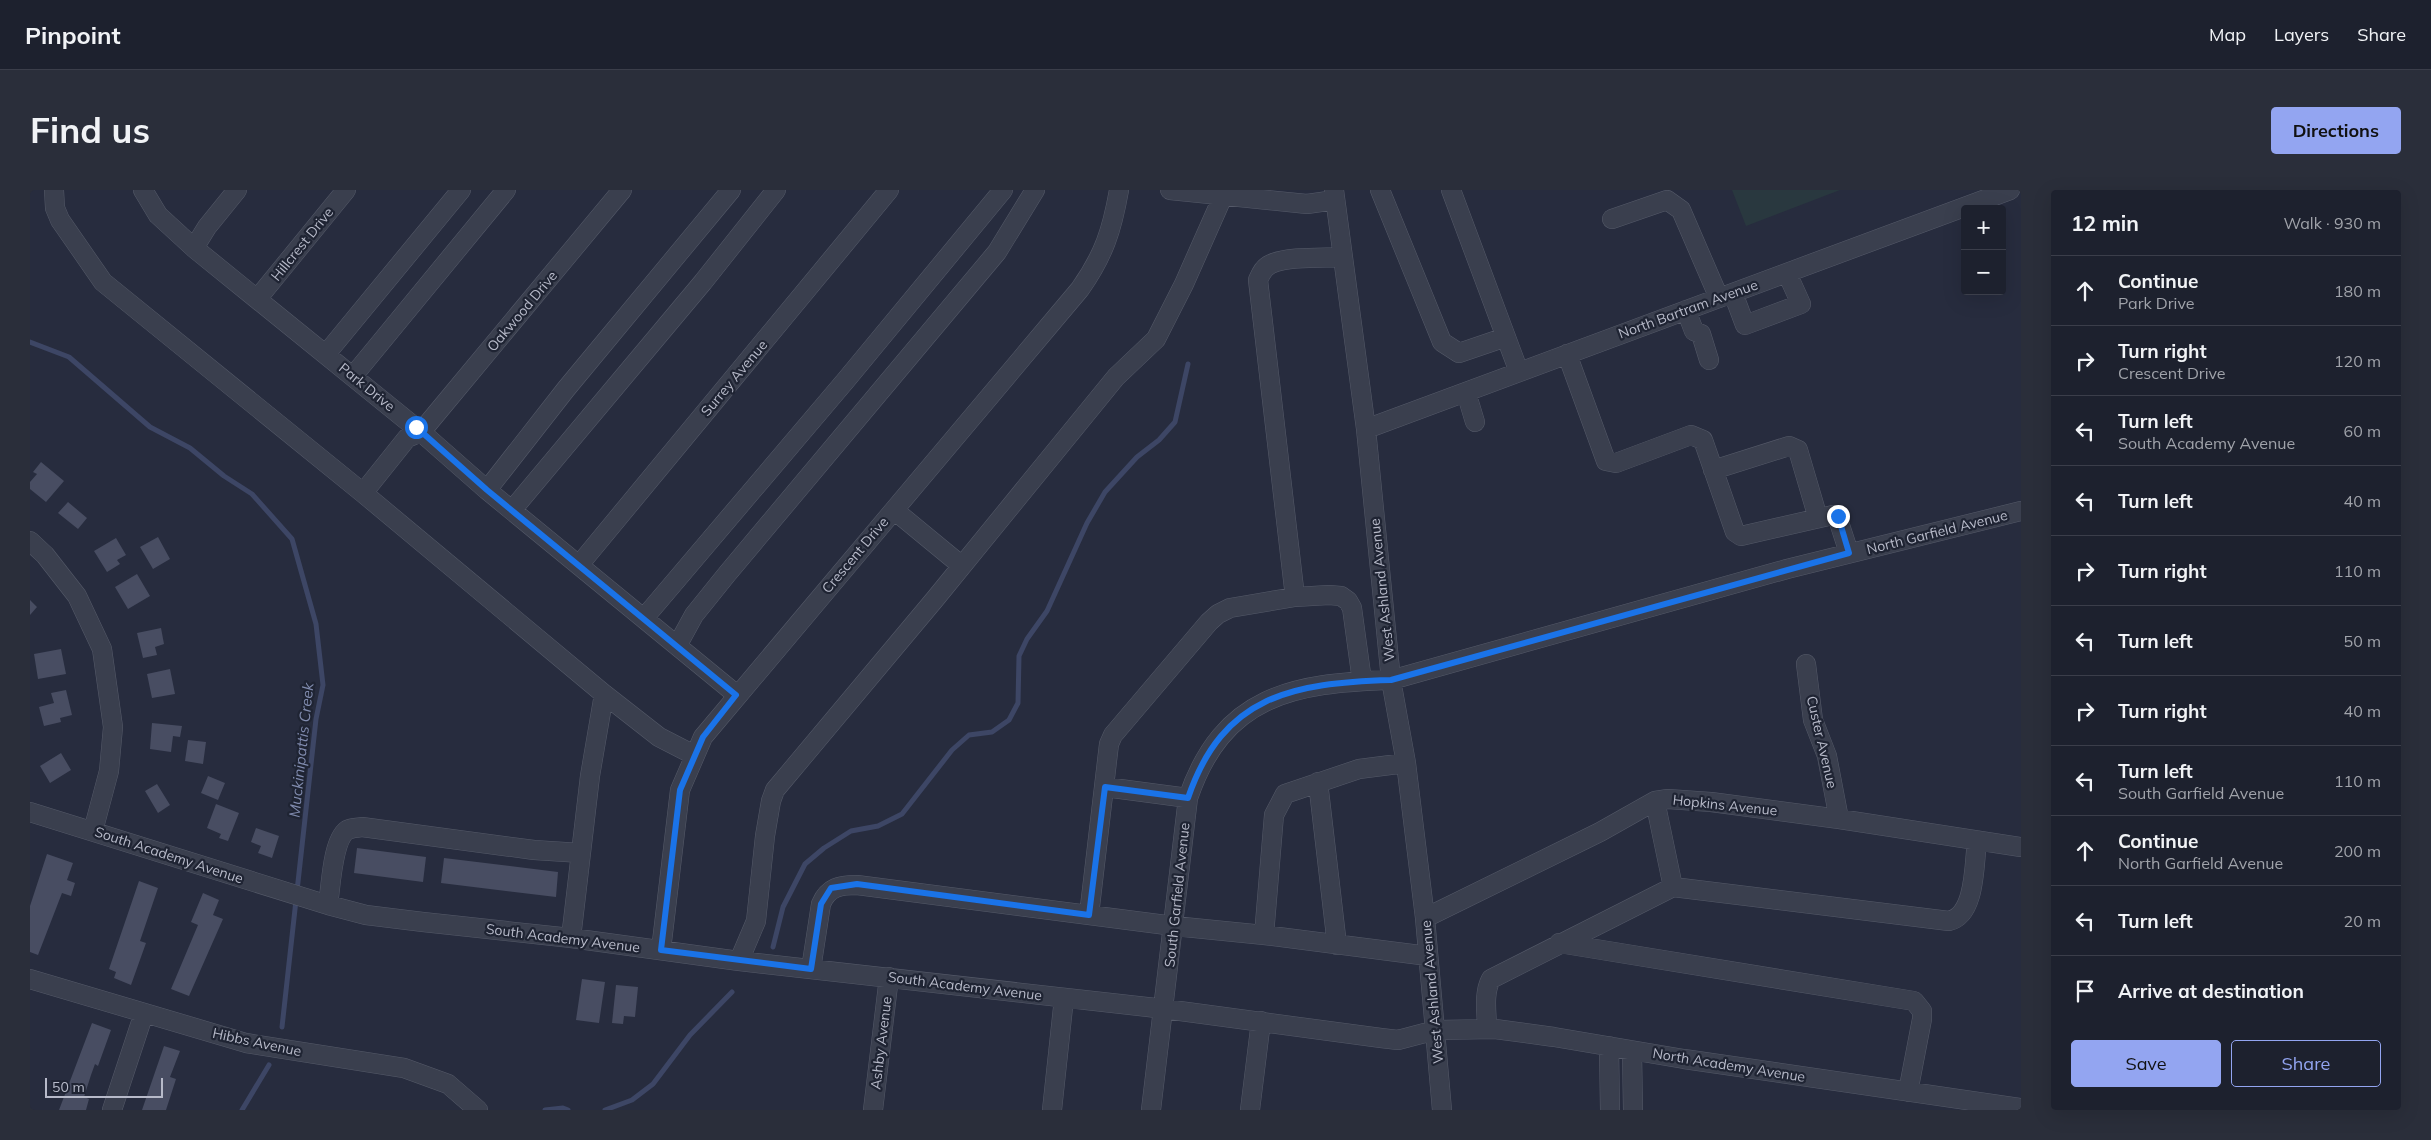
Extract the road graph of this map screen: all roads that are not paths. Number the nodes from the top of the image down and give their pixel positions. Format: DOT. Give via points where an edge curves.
graph roads {
  1 [pos="54,190"];
  2 [pos="143,190"];
  3 [pos="237,190"];
  4 [pos="346,190"];
  5 [pos="461,190"];
  6 [pos="506,190"];
  7 [pos="622,190"];
  8 [pos="731,190"];
  9 [pos="776,190"];
  10 [pos="889,190"];
  11 [pos="1003,190"];
  12 [pos="1035,190"];
  13 [pos="1119,190"];
  14 [pos="1170,190"];
  15 [pos="1380,190"];
  16 [pos="1452,190"];
  17 [pos="2010,190"];
  18 [pos="1335,195"];
  19 [pos="1223,196"];
  20 [pos="1612,219"];
  21 [pos="194,248"];
  22 [pos="1343,257"];
  23 [pos="1787,273"];
  24 [pos="1726,295"];
  25 [pos="258,298"];
  26 [pos="1686,310"];
  27 [pos="1506,337"];
  28 [pos="326,354"];
  29 [pos="1567,354"];
  30 [pos="1710,360"];
  31 [pos="1519,372"];
  32 [pos="353,376"];
  33 [pos="1466,392"];
  34 [pos="1475,422"];
  35 [pos="1366,429"];
  36 [pos="421,432"];
  37 [pos="1713,470"];
  38 [pos="487,490"];
  39 [pos="363,492"];
  40 [pos="512,510"];
  41 [pos="894,510"];
  42 [pos="2021,511"];
  43 [pos="1818,518"];
  44 [pos="30,541"];
  45 [pos="1849,553"];
  46 [pos="579,565"];
  47 [pos="962,566"];
  48 [pos="1295,597"];
  49 [pos="644,618"];
  50 [pos="677,646"];
  51 [pos="1806,664"];
  52 [pos="1391,680"];
  53 [pos="1362,681"];
  54 [pos="604,694"];
  55 [pos="736,695"];
  56 [pos="694,755"];
  57 [pos="1406,763"];
  58 [pos="1318,782"];
  59 [pos="1105,787"];
  60 [pos="1188,798"];
  61 [pos="1654,801"];
  62 [pos="30,812"];
  63 [pos="1839,819"];
  64 [pos="93,831"];
  65 [pos="1977,840"];
  66 [pos="2021,847"];
  67 [pos="581,853"];
  68 [pos="1673,887"];
  69 [pos="328,905"];
  70 [pos="1089,915"];
  71 [pos="1425,918"];
  72 [pos="1174,926"];
  73 [pos="1264,935"];
  74 [pos="571,938"];
  75 [pos="1559,943"];
  76 [pos="1336,945"];
  77 [pos="661,950"];
  78 [pos="1428,956"];
  79 [pos="739,961"];
  80 [pos="811,969"];
  81 [pos="889,977"];
  82 [pos="30,979"];
  83 [pos="1064,998"];
  84 [pos="1165,1009"];
  85 [pos="144,1013"];
  86 [pos="1261,1021"];
  87 [pos="1436,1030"];
  88 [pos="1487,1030"];
  89 [pos="1609,1046"];
  90 [pos="1632,1051"];
  91 [pos="1908,1092"];
  92 [pos="2021,1108"];
  93 [pos="112,1110"];
  94 [pos="478,1110"];
  95 [pos="873,1110"];
  96 [pos="1052,1110"];
  97 [pos="1151,1110"];
  98 [pos="1250,1110"];
  99 [pos="1442,1110"];
  100 [pos="1610,1110"];
  101 [pos="1633,1110"];
  1 -- 39 [label="street" via="55,208 60,220 103,282"];
  2 -- 21 [label="street, Park Drive" via="158,214"];
  3 -- 21 [label="street"];
  4 -- 25 [label="street, Hillcrest Drive"];
  5 -- 28 [label="street"];
  6 -- 32 [label="street"];
  7 -- 36 [label="street, Oakwood Drive"];
  8 -- 38 [label="street"];
  9 -- 40 [label="street"];
  10 -- 46 [label="street, Surrey Avenue"];
  11 -- 49 [label="street"];
  12 -- 50 [label="street" via="996,252 727,574 694,615"];
  13 -- 41 [label="street, Crescent Drive" via="1110,234 1096,266 1080,289"];
  14 -- 19 [label="street"];
  15 -- 27 [label="street" via="1442,342 1459,353"];
  16 -- 27 [label="street"];
  17 -- 23 [label="street, North Bartram Avenue"];
  18 -- 19 [label="street" via="1307,204"];
  18 -- 22 [label="street, West Ashland Avenue"];
  19 -- 47 [label="street" via="1156,339 1116,377"];
  20 -- 24 [label="street" via="1666,200 1682,210"];
  21 -- 25 [label="street, Park Drive"];
  22 -- 35 [label="street, West Ashland Avenue"];
  22 -- 48 [label="street" via="1280,261 1263,270 1258,280"];
  23 -- 24 [label="street, North Bartram Avenue"];
  23 -- 24 [label="street" via="1800,304 1773,315 1745,325"];
  24 -- 26 [label="street, North Bartram Avenue"];
  25 -- 28 [label="street, Park Drive"];
  26 -- 29 [label="street, North Bartram Avenue"];
  26 -- 30 [label="street" via="1694,331 1701,334"];
  27 -- 31 [label="street"];
  28 -- 32 [label="street, Park Drive"];
  29 -- 31 [label="street, North Bartram Avenue"];
  29 -- 37 [label="street" via="1606,461 1616,462 1691,436 1703,440"];
  31 -- 33 [label="street, North Bartram Avenue"];
  32 -- 36 [label="street, Park Drive"];
  33 -- 34 [label="street"];
  33 -- 35 [label="street, North Bartram Avenue"];
  35 -- 52 [label="street, West Ashland Avenue"];
  36 -- 38 [label="street, Park Drive"];
  36 -- 39 [label="street, Oakwood Drive" via="407,438"];
  37 -- 43 [label="street" via="1734,532 1741,536"];
  37 -- 43 [label="street" via="1789,446 1798,450"];
  38 -- 40 [label="street, Park Drive"];
  39 -- 54 [label="street"];
  40 -- 46 [label="street, Park Drive"];
  41 -- 47 [label="street"];
  41 -- 55 [label="street, Crescent Drive"];
  42 -- 45 [label="street, North Garfield Avenue"];
  43 -- 45 [label="street" via="1838,516"];
  44 -- 64 [label="street" via="77,596 102,649 113,727 109,771"];
  45 -- 52 [label="street, North Garfield Avenue"];
  46 -- 49 [label="street, Park Drive"];
  47 -- 79 [label="street" via="775,790 765,836 756,921"];
  48 -- 53 [label="street" via="1342,596 1348,601 1352,608"];
  48 -- 59 [label="street" via="1230,608 1209,622 1112,735"];
  49 -- 50 [label="street, Park Drive"];
  50 -- 55 [label="street, Park Drive"];
  51 -- 63 [label="street, Custer Avenue" via="1814,720 1827,756"];
  52 -- 53 [label="street, South Garfield Avenue"];
  52 -- 57 [label="street, West Ashland Avenue"];
  53 -- 60 [label="street, South Garfield Avenue" via="1294,690 1253,707 1235,720 1204,759"];
  54 -- 56 [label="street" via="658,737"];
  54 -- 67 [label="street"];
  55 -- 56 [label="street, Crescent Drive" via="703,737"];
  56 -- 77 [label="street, Crescent Drive" via="680,790"];
  57 -- 58 [label="street" via="1359,769"];
  57 -- 71 [label="street, West Ashland Avenue"];
  58 -- 73 [label="street" via="1285,794 1278,803 1274,815"];
  58 -- 76 [label="street"];
  59 -- 60 [label="street"];
  59 -- 70 [label="street"];
  60 -- 72 [label="street, South Garfield Avenue"];
  61 -- 63 [label="street, Hopkins Avenue" via="1688,800"];
  61 -- 68 [label="street"];
  61 -- 71 [label="street, Hopkins Avenue" via="1600,832"];
  62 -- 64 [label="street, South Academy Avenue"];
  63 -- 65 [label="street, Hopkins Avenue"];
  64 -- 69 [label="street, South Academy Avenue"];
  65 -- 66 [label="street, Hopkins Avenue"];
  65 -- 68 [label="street" via="1969,900 1957,919"];
  67 -- 69 [label="street" via="534,850 362,827 348,829 340,836 336,849"];
  67 -- 74 [label="street"];
  68 -- 75 [label="street"];
  69 -- 74 [label="street, South Academy Avenue" via="366,915"];
  70 -- 72 [label="street"];
  70 -- 80 [label="street" via="857,884 842,885 831,888 821,904"];
  71 -- 78 [label="street, West Ashland Avenue"];
  72 -- 73 [label="street"];
  72 -- 84 [label="street, South Garfield Avenue"];
  73 -- 76 [label="street"];
  74 -- 77 [label="street, South Academy Avenue"];
  75 -- 88 [label="street" via="1491,979 1486,998"];
  75 -- 91 [label="street" via="1914,1001 1922,1011 1922,1019"];
  76 -- 78 [label="street"];
  77 -- 79 [label="street, South Academy Avenue"];
  78 -- 87 [label="street, West Ashland Avenue"];
  79 -- 80 [label="street, South Academy Avenue"];
  80 -- 81 [label="street, South Academy Avenue"];
  81 -- 83 [label="street, South Academy Avenue"];
  81 -- 95 [label="street, Ashby Avenue"];
  82 -- 85 [label="street, Hibbs Avenue"];
  83 -- 84 [label="street, South Academy Avenue"];
  83 -- 96 [label="street"];
  84 -- 86 [label="street, South Academy Avenue"];
  84 -- 97 [label="street, South Garfield Avenue"];
  85 -- 93 [label="street"];
  85 -- 94 [label="street, Hibbs Avenue" via="246,1043 404,1068 448,1084"];
  86 -- 87 [label="street, South Academy Avenue" via="1398,1040"];
  86 -- 98 [label="street"];
  87 -- 88 [label="street, North Academy Avenue"];
  87 -- 99 [label="street, West Ashland Avenue"];
  88 -- 89 [label="street, North Academy Avenue"];
  89 -- 90 [label="street, North Academy Avenue"];
  89 -- 100 [label="street"];
  90 -- 91 [label="street, North Academy Avenue"];
  90 -- 101 [label="street"];
  91 -- 92 [label="street, North Academy Avenue"];
}
